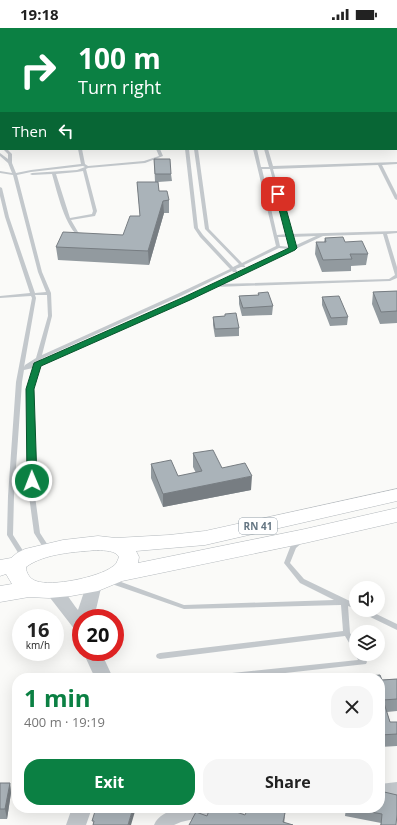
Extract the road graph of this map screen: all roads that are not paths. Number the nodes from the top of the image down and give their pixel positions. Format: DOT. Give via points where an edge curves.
graph roads {
  1 [pos="6,150"];
  2 [pos="80,150"];
  3 [pos="158,150"];
  4 [pos="186,150"];
  5 [pos="196,150"];
  6 [pos="255,150"];
  7 [pos="266,150"];
  8 [pos="0,154"];
  9 [pos="379,163"];
  10 [pos="397,163"];
  11 [pos="10,164"];
  12 [pos="85,167"];
  13 [pos="271,167"];
  14 [pos="260,168"];
  15 [pos="54,173"];
  16 [pos="0,174"];
  17 [pos="15,174"];
  18 [pos="0,188"];
  19 [pos="397,199"];
  20 [pos="69,219"];
  21 [pos="385,232"];
  22 [pos="397,232"];
  23 [pos="323,234"];
  24 [pos="290,235"];
  25 [pos="275,236"];
  26 [pos="86,241"];
  27 [pos="278,247"];
  28 [pos="293,248"];
  29 [pos="242,264"];
  30 [pos="233,268"];
  31 [pos="248,270"];
  32 [pos="239,274"];
  33 [pos="397,276"];
  34 [pos="213,286"];
  35 [pos="49,293"];
  36 [pos="33,294"];
  37 [pos="0,296"];
  38 [pos="39,358"];
  39 [pos="37,365"];
  40 [pos="22,369"];
  41 [pos="397,495"];
  42 [pos="397,515"];
  43 [pos="305,536"];
  44 [pos="117,545"];
  45 [pos="48,550"];
  46 [pos="14,563"];
  47 [pos="107,579"];
  48 [pos="42,590"];
  49 [pos="0,594"];
  50 [pos="344,602"];
  51 [pos="349,604"];
  52 [pos="90,609"];
  53 [pos="72,617"];
  54 [pos="376,617"];
  55 [pos="397,627"];
  56 [pos="347,633"];
  57 [pos="349,637"];
  58 [pos="160,656"];
  59 [pos="96,661"];
  60 [pos="362,661"];
  61 [pos="102,673"];
  62 [pos="260,673"];
  63 [pos="397,790"];
  64 [pos="385,791"];
  65 [pos="80,813"];
  66 [pos="185,813"];
  67 [pos="76,825"];
  68 [pos="162,825"];
  1 -- 11 [label="lane" via="10,154"];
  2 -- 12 [label="lane"];
  3 -- 12 [label="lane" via="160,156 154,160"];
  4 -- 30 [label="lane" via="196,228"];
  5 -- 29 [label="lane" via="207,229"];
  6 -- 14 [label="lane"];
  7 -- 13 [label="lane"];
  8 -- 11 [label="lane"];
  9 -- 10 [label="lane"];
  9 -- 13 [label="lane"];
  9 -- 19 [label="lane"];
  11 -- 17 [label="lane"];
  12 -- 15 [label="lane"];
  12 -- 17 [label="lane"];
  12 -- 20 [label="lane" via="94,215"];
  13 -- 14 [label="lane"];
  13 -- 24 [label="lane"];
  14 -- 25 [label="lane"];
  15 -- 17 [label="lane"];
  15 -- 20 [label="lane"];
  16 -- 17 [label="lane"];
  17 -- 35 [label="lane" via="40,272"];
  18 -- 36 [label="lane" via="9,224"];
  20 -- 26 [label="lane" via="77,235"];
  21 -- 22 [label="lane"];
  21 -- 23 [label="lane"];
  21 -- 33 [label="lane"];
  23 -- 24 [label="lane"];
  23 -- 28 [label="lane"];
  24 -- 25 [label="lane"];
  24 -- 28 [label="lane"];
  25 -- 27 [label="lane"];
  27 -- 28 [label="lane"];
  27 -- 29 [label="lane"];
  28 -- 31 [label="lane"];
  29 -- 30 [label="lane"];
  29 -- 31 [label="lane"];
  30 -- 32 [label="lane"];
  30 -- 38 [label="lane"];
  31 -- 32 [label="lane"];
  32 -- 34 [label="lane"];
  33 -- 34 [label="lane" via="390,280"];
  34 -- 39 [label="lane"];
  35 -- 36 [label="lane"];
  35 -- 38 [label="lane" via="50,316"];
  36 -- 37 [label="lane"];
  36 -- 40 [label="lane"];
  38 -- 39 [label="lane"];
  38 -- 40 [label="lane"];
  39 -- 40 [label="lane"];
  39 -- 45 [label="lane" via="30,389 32,496 37,533"];
  40 -- 46 [label="lane" via="10,496 10,535"];
  41 -- 44 [label="highway, RN 41" via="205,538"];
  42 -- 43 [label="highway, RN 41"];
  43 -- 47 [label="highway, RN 41"];
  43 -- 50 [label="lane" via="293,547 287,563 302,581"];
  44 -- 45 [label="highway" via="95,543"];
  44 -- 47 [label="highway" via="126,550 129,556 127,563"];
  45 -- 46 [label="highway"];
  46 -- 48 [label="highway" via="18,580 24,585"];
  47 -- 48 [label="highway"];
  47 -- 50 [label="lane" via="184,607"];
  47 -- 52 [label="street"];
  48 -- 49 [label="highway"];
  48 -- 53 [label="street"];
  50 -- 51 [label="lane"];
  50 -- 56 [label="lane"];
  54 -- 55 [label="lane"];
  56 -- 57 [label="lane"];
  56 -- 58 [label="lane"];
  59 -- 61 [label="street"];
  60 -- 62 [label="lane"];
  63 -- 64 [label="street"];
  65 -- 67 [label="street"];
  66 -- 68 [label="street" via="168,819"];
}
